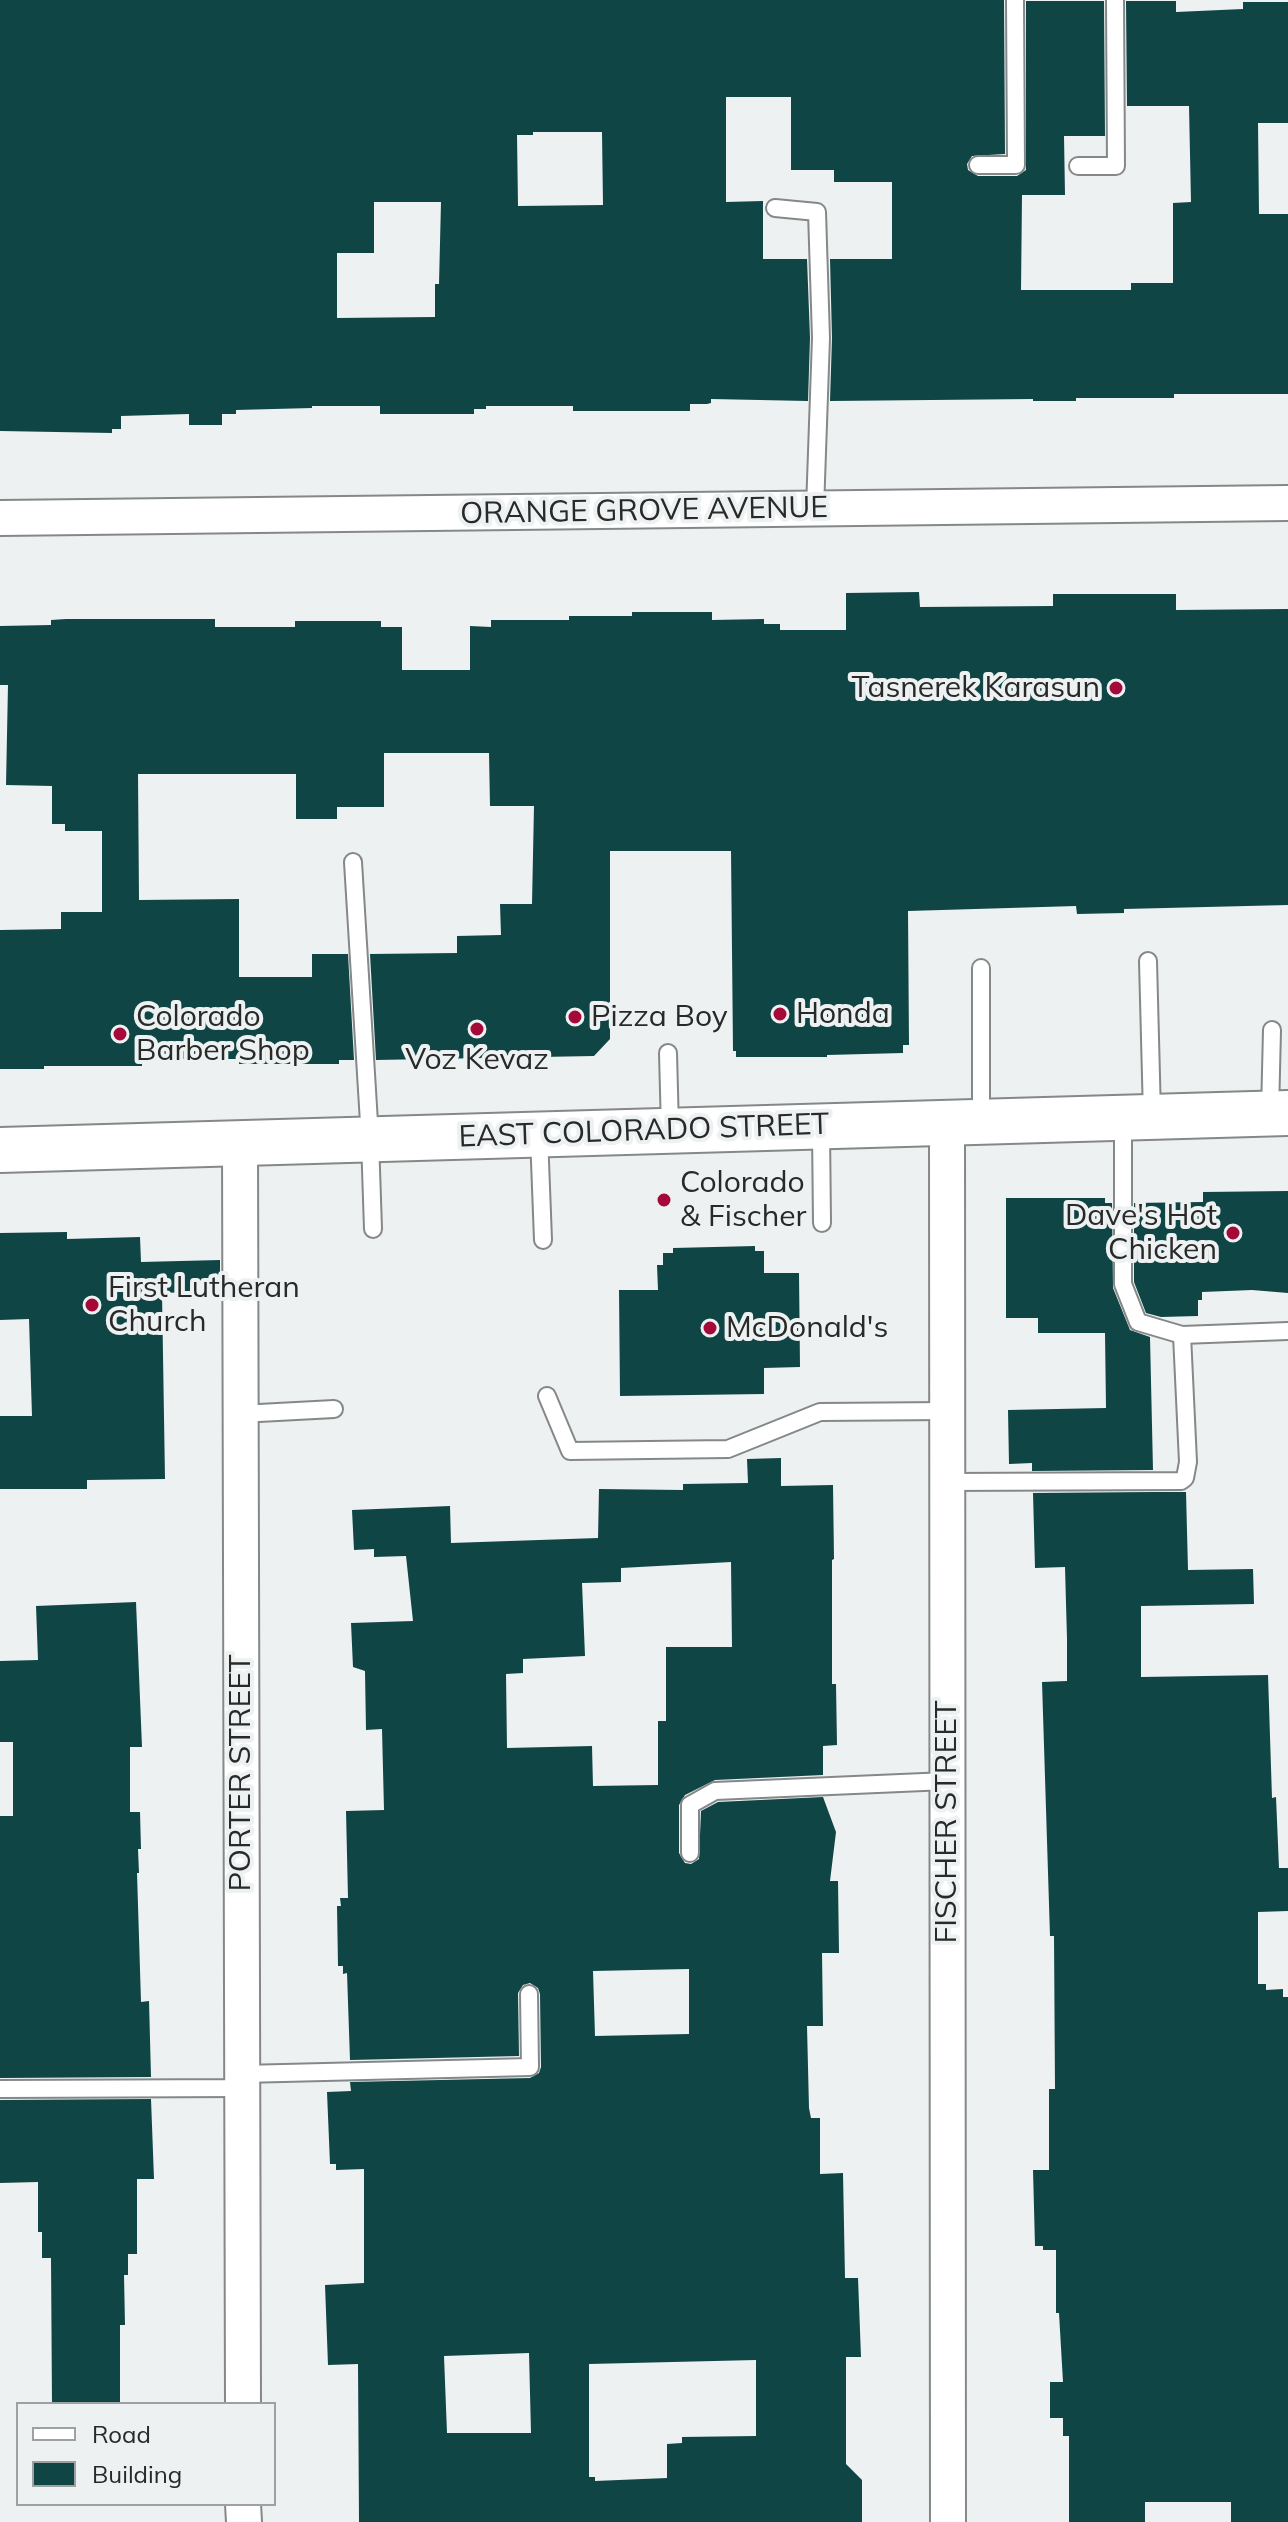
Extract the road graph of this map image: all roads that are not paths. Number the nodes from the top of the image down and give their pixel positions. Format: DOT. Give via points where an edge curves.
graph roads {
  1 [pos="1015,0"];
  2 [pos="1115,0"];
  3 [pos="978,165"];
  4 [pos="1078,166"];
  5 [pos="775,208"];
  6 [pos="1288,503"];
  7 [pos="815,509"];
  8 [pos="0,518"];
  9 [pos="353,862"];
  10 [pos="1148,961"];
  11 [pos="981,968"];
  12 [pos="1272,1030"];
  13 [pos="668,1053"];
  14 [pos="1279,1113"];
  15 [pos="1137,1117"];
  16 [pos="964,1121"];
  17 [pos="821,1126"];
  18 [pos="670,1130"];
  19 [pos="539,1134"];
  20 [pos="370,1139"];
  21 [pos="240,1142"];
  22 [pos="0,1150"];
  23 [pos="822,1223"];
  24 [pos="373,1229"];
  25 [pos="543,1240"];
  26 [pos="1288,1331"];
  27 [pos="1182,1335"];
  28 [pos="547,1396"];
  29 [pos="334,1409"];
  30 [pos="947,1411"];
  31 [pos="240,1414"];
  32 [pos="947,1482"];
  33 [pos="947,1781"];
  34 [pos="690,1853"];
  35 [pos="529,1994"];
  36 [pos="242,2081"];
  37 [pos="0,2089"];
  38 [pos="243,2402"];
  39 [pos="948,2522"];
  1 -- 3 [label="lane" via="1016,165"];
  2 -- 4 [label="lane" via="1116,166"];
  5 -- 7 [label="lane" via="817,212 821,338"];
  6 -- 7 [label="street, ORANGE GROVE AVENUE"];
  7 -- 8 [label="street, ORANGE GROVE AVENUE"];
  9 -- 20 [label="lane"];
  10 -- 15 [label="lane"];
  11 -- 16 [label="lane"];
  12 -- 14 [label="lane"];
  13 -- 18 [label="lane"];
  14 -- 15 [label="main road, EAST COLORADO STREET"];
  15 -- 16 [label="main road, EAST COLORADO STREET"];
  15 -- 27 [label="lane" via="1123,1284 1138,1322"];
  16 -- 17 [label="main road, EAST COLORADO STREET"];
  16 -- 30 [label="street, FISCHER STREET"];
  17 -- 18 [label="main road, EAST COLORADO STREET"];
  17 -- 23 [label="lane"];
  18 -- 19 [label="main road, EAST COLORADO STREET"];
  19 -- 20 [label="main road, EAST COLORADO STREET"];
  19 -- 25 [label="lane"];
  20 -- 21 [label="main road, EAST COLORADO STREET"];
  20 -- 24 [label="lane"];
  21 -- 22 [label="main road, EAST COLORADO STREET"];
  21 -- 31 [label="street, PORTER STREET"];
  26 -- 27 [label="lane"];
  27 -- 32 [label="lane" via="1188,1462 1181,1481"];
  28 -- 30 [label="lane" via="570,1451 728,1449 820,1412"];
  29 -- 31 [label="lane"];
  30 -- 32 [label="street, FISCHER STREET"];
  31 -- 36 [label="street, PORTER STREET"];
  32 -- 33 [label="street, FISCHER STREET"];
  33 -- 34 [label="lane" via="715,1791 690,1805"];
  33 -- 39 [label="street, FISCHER STREET"];
  35 -- 36 [label="lane" via="530,2067"];
  36 -- 37 [label="lane"];
  36 -- 38 [label="street, PORTER STREET"];
}
